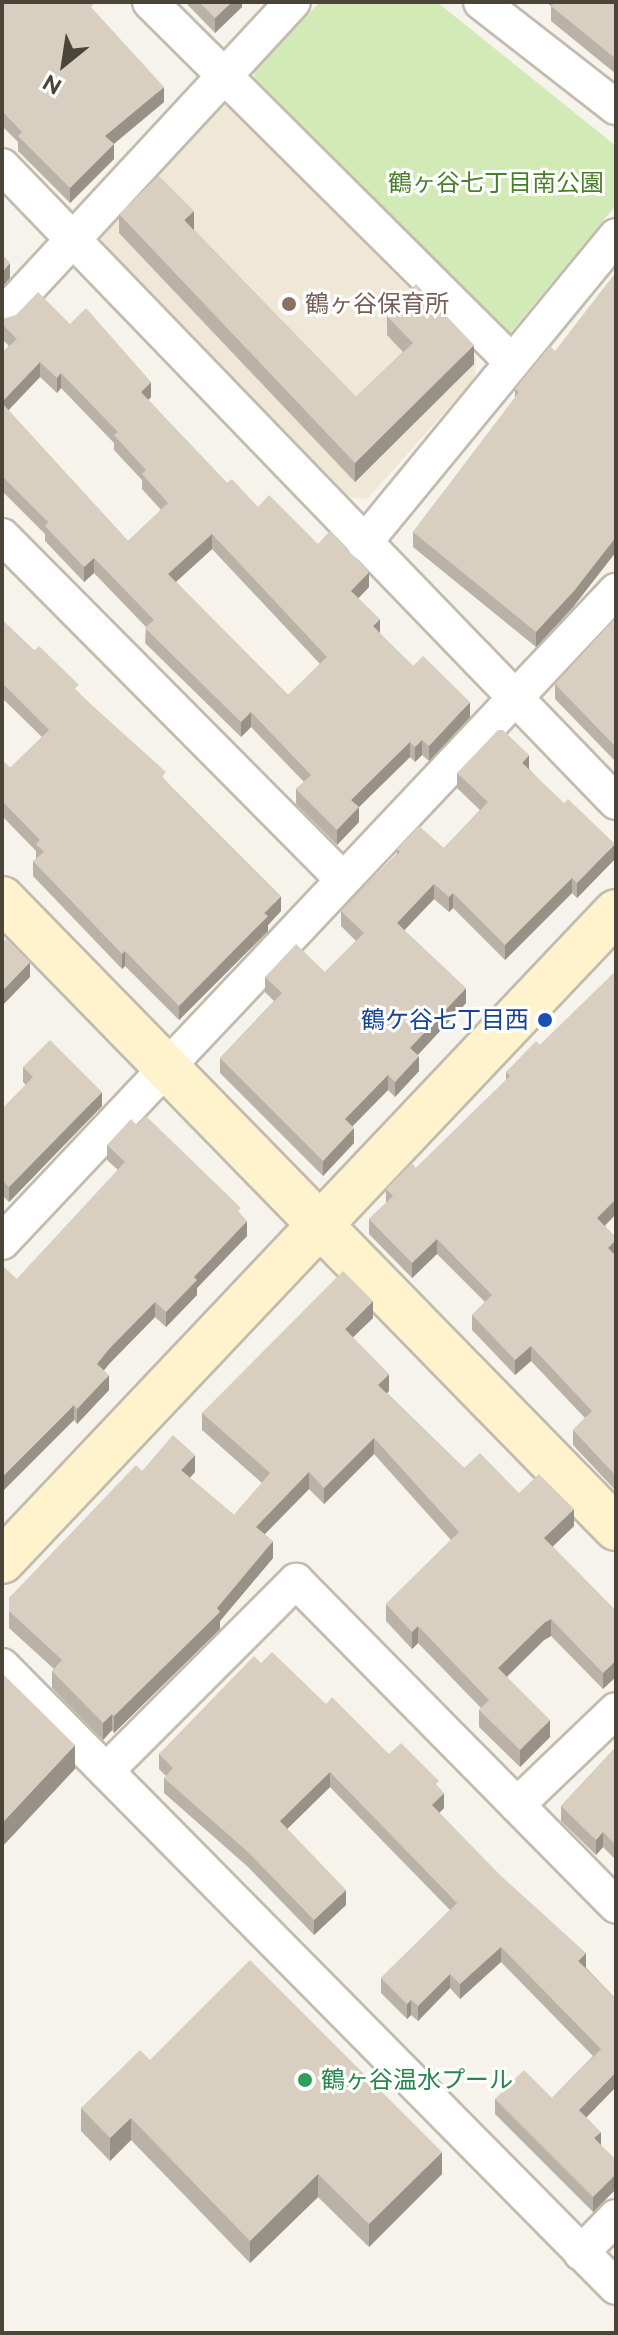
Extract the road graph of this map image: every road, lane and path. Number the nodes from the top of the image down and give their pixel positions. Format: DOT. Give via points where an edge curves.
graph roads {
  1 [pos="150,2"];
  2 [pos="293,2"];
  3 [pos="481,2"];
  4 [pos="224,76"];
  5 [pos="616,107"];
  6 [pos="2,166"];
  7 [pos="616,236"];
  8 [pos="72,240"];
  9 [pos="2,316"];
  10 [pos="512,362"];
  11 [pos="2,536"];
  12 [pos="364,543"];
  13 [pos="616,591"];
  14 [pos="514,697"];
  15 [pos="616,802"];
  16 [pos="343,879"];
  17 [pos="2,899"];
  18 [pos="616,912"];
  19 [pos="167,1068"];
  20 [pos="320,1226"];
  21 [pos="3,1239"];
  22 [pos="616,1528"];
  23 [pos="2,1561"];
  24 [pos="2,1666"];
  25 [pos="616,1710"];
  26 [pos="106,1771"];
  27 [pos="517,1805"];
  28 [pos="616,1906"];
  29 [pos="616,2217"];
  30 [pos="581,2253"];
  31 [pos="616,2287"];
  1 -- 4 [label="street"];
  2 -- 4 [label="street"];
  3 -- 5 [label="street"];
  4 -- 8 [label="street"];
  4 -- 10 [label="street"];
  6 -- 8 [label="street"];
  7 -- 10 [label="street"];
  8 -- 9 [label="street"];
  8 -- 12 [label="street"];
  10 -- 12 [label="street"];
  11 -- 16 [label="street"];
  12 -- 14 [label="street"];
  13 -- 14 [label="street"];
  14 -- 15 [label="street"];
  14 -- 16 [label="street"];
  16 -- 19 [label="street"];
  17 -- 19 [label="street"];
  18 -- 20 [label="street"];
  19 -- 20 [label="street"];
  19 -- 21 [label="street"];
  20 -- 22 [label="street"];
  20 -- 23 [label="street"];
  24 -- 26 [label="street"];
  25 -- 27 [label="street"];
  26 -- 27 [label="street" via="296,1581"];
  26 -- 30 [label="street"];
  27 -- 28 [label="street"];
  29 -- 30 [label="street"];
  30 -- 31 [label="street"];
}
